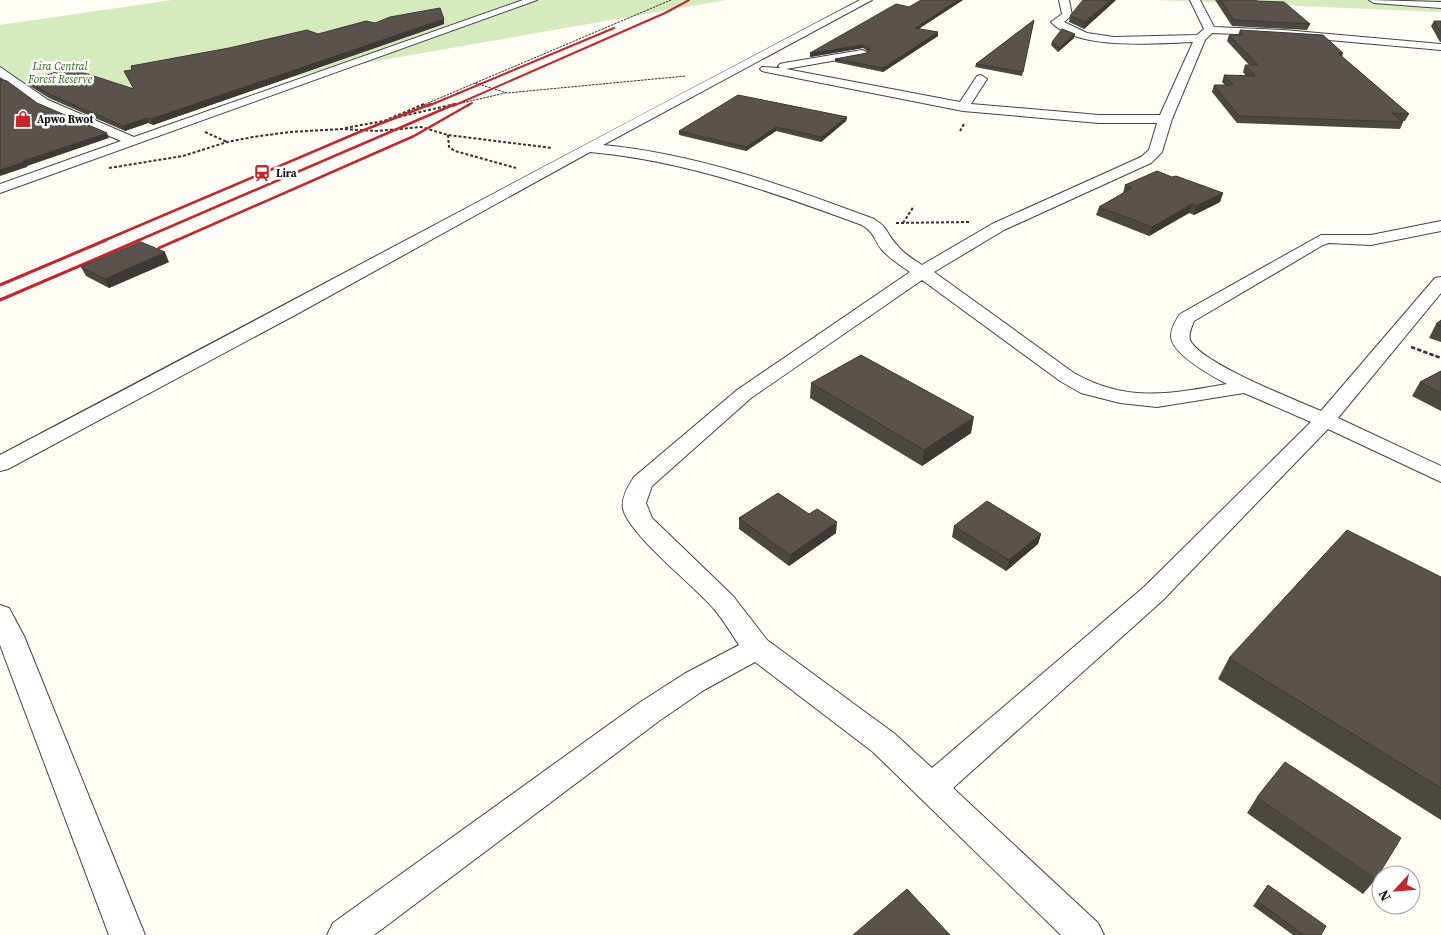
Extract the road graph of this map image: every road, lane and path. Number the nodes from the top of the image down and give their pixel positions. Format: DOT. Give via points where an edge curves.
graph roads {
  1 [pos="532,0"];
  2 [pos="670,0"];
  3 [pos="867,0"];
  4 [pos="1064,0"];
  5 [pos="1196,0"];
  6 [pos="1374,0"];
  7 [pos="1441,5"];
  8 [pos="1210,30"];
  9 [pos="1200,38"];
  10 [pos="1441,47"];
  11 [pos="862,53"];
  12 [pos="737,68"];
  13 [pos="766,69"];
  14 [pos="0,71"];
  15 [pos="691,76"];
  16 [pos="981,78"];
  17 [pos="474,83"];
  18 [pos="507,93"];
  19 [pos="963,107"];
  20 [pos="1165,118"];
  21 [pos="384,121"];
  22 [pos="342,129"];
  23 [pos="448,134"];
  24 [pos="132,140"];
  25 [pos="586,149"];
  26 [pos="199,152"];
  27 [pos="541,174"];
  28 [pos="0,188"];
  29 [pos="914,206"];
  30 [pos="868,222"];
  31 [pos="902,224"];
  32 [pos="998,226"];
  33 [pos="1441,226"];
  34 [pos="922,272"];
  35 [pos="1441,282"];
  36 [pos="1392,340"];
  37 [pos="1441,358"];
  38 [pos="1246,387"];
  39 [pos="1325,420"];
  40 [pos="0,464"];
  41 [pos="1441,475"];
  42 [pos="0,615"];
  43 [pos="757,648"];
  44 [pos="931,788"];
  45 [pos="127,935"];
  46 [pos="345,935"];
  47 [pos="1086,935"];
  1 -- 24 [label="street"];
  2 -- 17 [label="path"];
  3 -- 12 [label="street"];
  4 -- 9 [label="street" via="1067,15 1056,22 1084,36 1124,41"];
  5 -- 8 [label="street"];
  6 -- 7 [label="street"];
  8 -- 9 [label="street"];
  8 -- 10 [label="street"];
  9 -- 20 [label="street"];
  11 -- 13 [label="street"];
  12 -- 13 [label="street"];
  12 -- 25 [label="street"];
  13 -- 19 [label="street"];
  14 -- 24 [label="street" via="44,103"];
  15 -- 18 [label="path"];
  16 -- 19 [label="street"];
  17 -- 18 [label="path"];
  17 -- 21 [label="path"];
  18 -- 21 [label="path"];
  19 -- 20 [label="street" via="1098,119"];
  20 -- 32 [label="street" via="1155,152 1146,160"];
  21 -- 22 [label="path"];
  22 -- 23 [label="path" via="378,131 421,127"];
  22 -- 26 [label="path" via="253,137"];
  23 -- 25 [label="path"];
  23 -- 27 [label="path" via="449,147 456,151"];
  24 -- 28 [label="street"];
  25 -- 27 [label="street"];
  25 -- 30 [label="street" via="642,152 774,187"];
  27 -- 40 [label="street"];
  29 -- 31 [label="path"];
  30 -- 31 [label="path"];
  30 -- 34 [label="street" via="879,229 888,246 900,258"];
  31 -- 32 [label="path" via="962,221"];
  32 -- 34 [label="street"];
  33 -- 38 [label="street" via="1371,240 1327,238 1187,318 1181,340 1190,351"];
  34 -- 38 [label="street" via="1088,389 1120,398 1157,401"];
  34 -- 43 [label="street" via="744,394 642,482 633,501 635,512 644,524 724,603"];
  35 -- 36 [label="street"];
  36 -- 37 [label="path"];
  36 -- 39 [label="street"];
  38 -- 39 [label="street"];
  39 -- 41 [label="street"];
  39 -- 44 [label="street" via="1153,594"];
  42 -- 45 [label="street"];
  43 -- 44 [label="street" via="884,743"];
  43 -- 46 [label="street" via="694,682 649,712"];
  44 -- 47 [label="street"];
}
